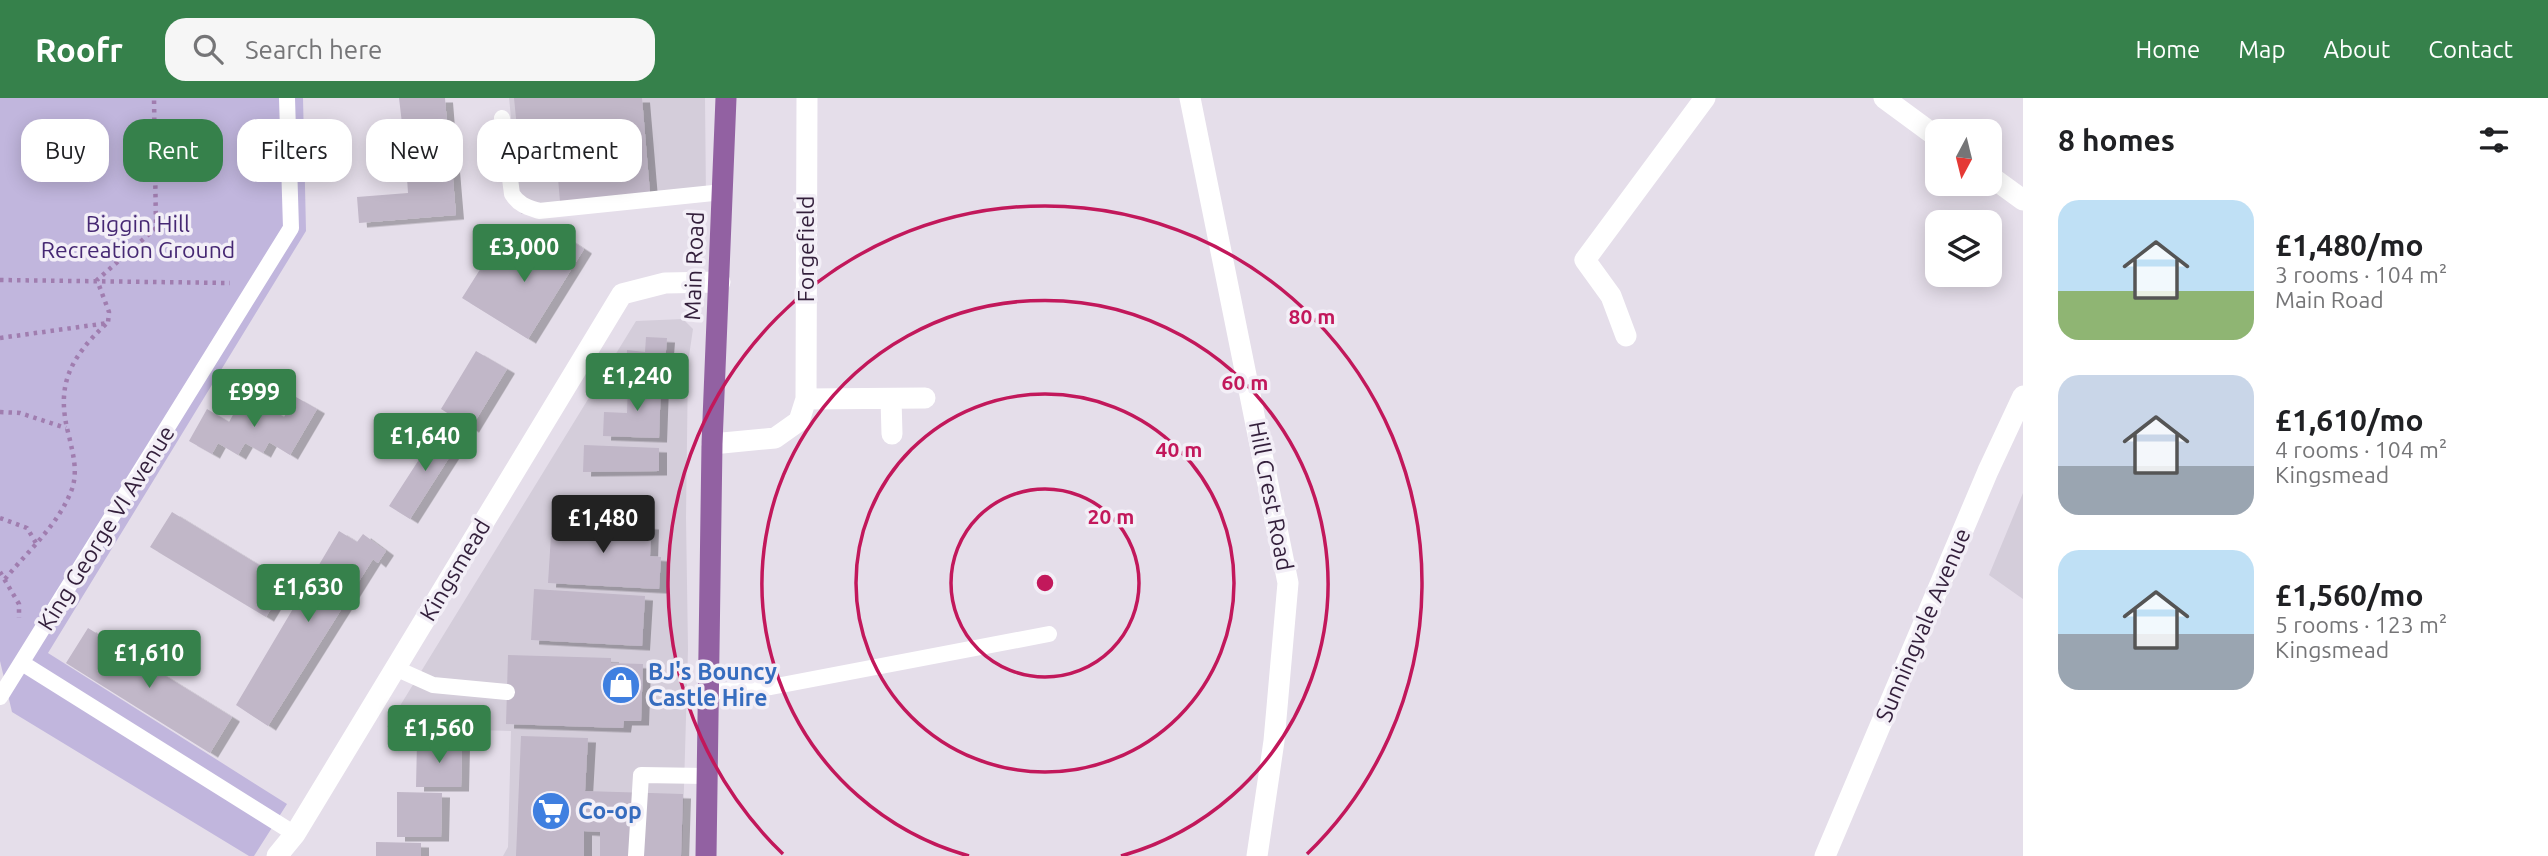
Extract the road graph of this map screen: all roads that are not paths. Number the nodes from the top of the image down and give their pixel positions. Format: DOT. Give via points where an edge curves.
graph roads {
  1 [pos="287,98"];
  2 [pos="726,98"];
  3 [pos="807,98"];
  4 [pos="1190,98"];
  5 [pos="1705,98"];
  6 [pos="1884,98"];
  7 [pos="502,118"];
  8 [pos="1925,128"];
  9 [pos="2002,185"];
  10 [pos="723,192"];
  11 [pos="2023,200"];
  12 [pos="720,282"];
  13 [pos="1626,336"];
  14 [pos="2023,396"];
  15 [pos="925,398"];
  16 [pos="806,399"];
  17 [pos="891,399"];
  18 [pos="892,434"];
  19 [pos="712,444"];
  20 [pos="1049,634"];
  21 [pos="22,663"];
  22 [pos="395,668"];
  23 [pos="507,692"];
  24 [pos="708,692"];
  25 [pos="0,697"];
  26 [pos="706,776"];
  27 [pos="295,834"];
  28 [pos="277,856"];
  29 [pos="636,856"];
  30 [pos="706,856"];
  31 [pos="1257,856"];
  32 [pos="1825,856"];
  1 -- 21 [label="lane, King George VI Avenue" via="290,228"];
  2 -- 10 [label="main road, Main Road"];
  3 -- 16 [label="street, Forgefield"];
  4 -- 31 [label="street, Hill Crest Road" via="1289,583"];
  5 -- 13 [label="street" via="1585,260 1611,296"];
  6 -- 8 [label="street"];
  7 -- 10 [label="lane" via="512,194 526,207 553,210"];
  9 -- 11 [label="street"];
  10 -- 12 [label="main road, Main Road"];
  12 -- 19 [label="main road, Main Road"];
  12 -- 22 [label="street, Kingsmead" via="665,283 622,294"];
  14 -- 32 [label="street, Sunningvale Avenue"];
  15 -- 17 [label="street"];
  16 -- 17 [label="street"];
  16 -- 19 [label="street, Forgefield" via="799,421 775,438"];
  17 -- 18 [label="street"];
  19 -- 24 [label="main road, Main Road"];
  20 -- 24 [label="lane" via="771,687"];
  21 -- 25 [label="lane, King George VI Avenue"];
  21 -- 27 [label="lane"];
  22 -- 23 [label="lane" via="433,685"];
  22 -- 27 [label="street, Kingsmead"];
  24 -- 26 [label="main road, Main Road"];
  26 -- 29 [label="lane" via="641,775"];
  26 -- 30 [label="main road, Main Road"];
  27 -- 28 [label="street, Kingsmead"];
}
